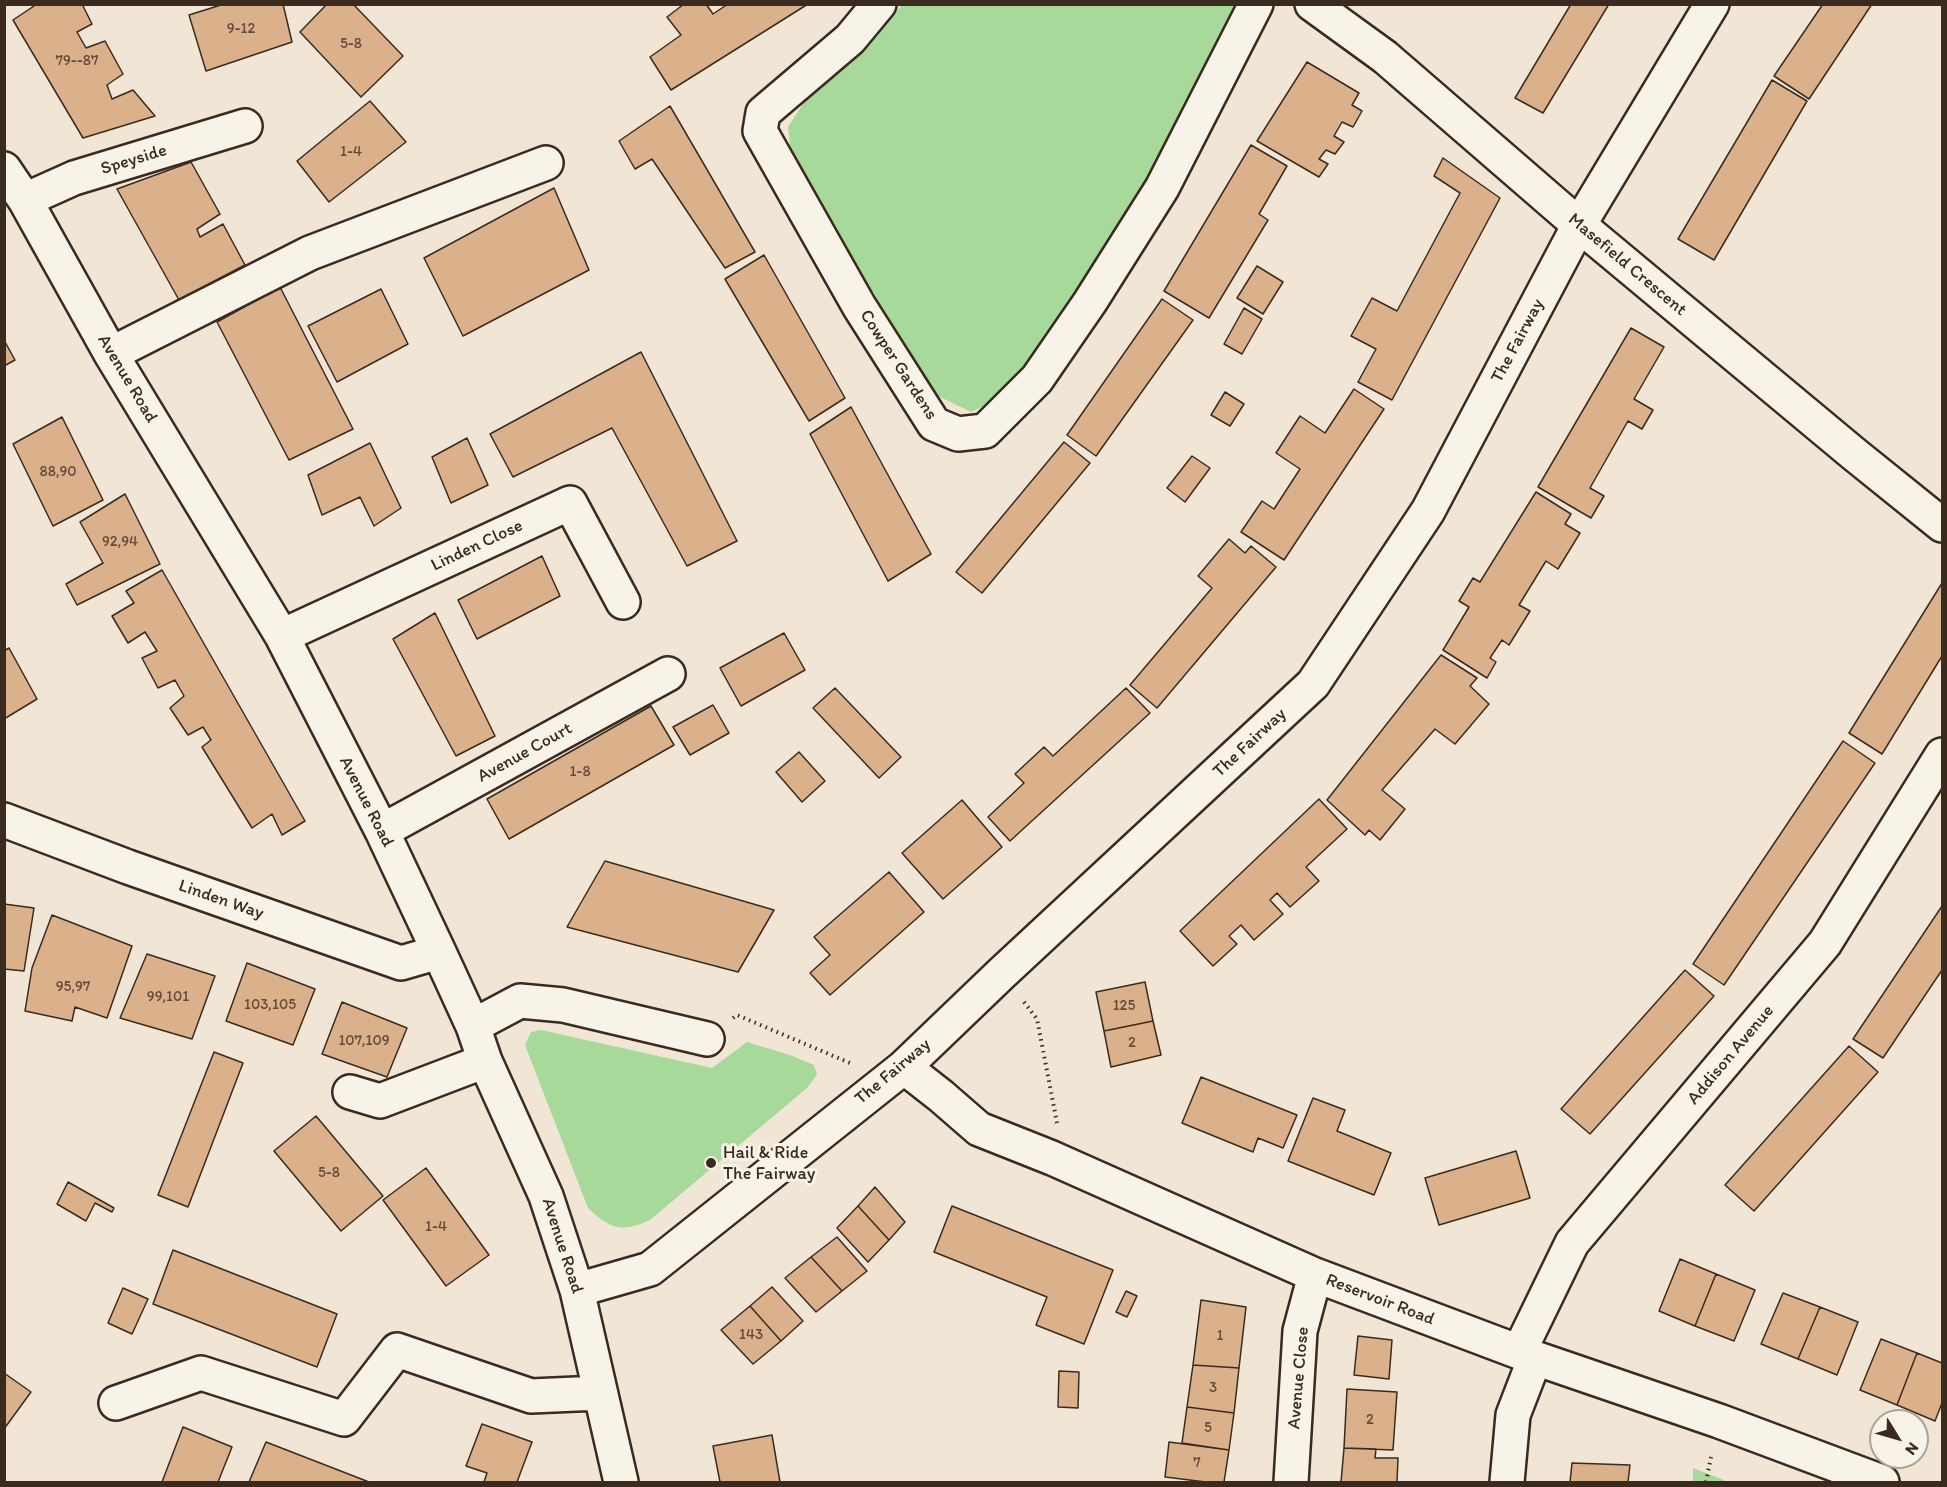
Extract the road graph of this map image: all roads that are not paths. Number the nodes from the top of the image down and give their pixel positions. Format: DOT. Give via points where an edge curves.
graph roads {
  1 [pos="879,4"];
  2 [pos="1256,4"];
  3 [pos="1312,4"];
  4 [pos="1712,4"];
  5 [pos="245,126"];
  6 [pos="546,163"];
  7 [pos="4,169"];
  8 [pos="25,200"];
  9 [pos="1579,225"];
  10 [pos="111,354"];
  11 [pos="1942,525"];
  12 [pos="623,602"];
  13 [pos="282,636"];
  14 [pos="668,674"];
  15 [pos="1942,755"];
  16 [pos="4,819"];
  17 [pos="382,831"];
  18 [pos="439,952"];
  19 [pos="473,1026"];
  20 [pos="707,1039"];
  21 [pos="485,1061"];
  22 [pos="895,1073"];
  23 [pos="350,1092"];
  24 [pos="1315,1275"];
  25 [pos="577,1290"];
  26 [pos="1527,1355"];
  27 [pos="600,1393"];
  28 [pos="116,1403"];
  29 [pos="621,1482"];
  30 [pos="1291,1482"];
  31 [pos="1507,1482"];
  32 [pos="1882,1482"];
  1 -- 2 [label="street, Cowper Gardens" via="850,39 763,113 760,130 860,306 934,424 958,434 985,431 1037,378 1090,302 1162,188"];
  3 -- 9 [label="street, Masefield Crescent" via="1385,57"];
  4 -- 9 [label="street, The Fairway"];
  5 -- 8 [label="street, Speyside" via="74,178"];
  6 -- 10 [label="street" via="310,253"];
  7 -- 8 [label="street, Avenue Road"];
  8 -- 10 [label="street, Avenue Road"];
  9 -- 11 [label="street, Masefield Crescent"];
  9 -- 22 [label="street, The Fairway" via="1428,511 1313,684"];
  10 -- 13 [label="street, Avenue Road"];
  12 -- 13 [label="street, Linden Close" via="570,503"];
  13 -- 17 [label="street, Avenue Road"];
  14 -- 17 [label="street, Avenue Court"];
  15 -- 26 [label="street, Addison Avenue" via="1825,943 1572,1243"];
  16 -- 18 [label="street, Linden Way" via="401,963"];
  17 -- 18 [label="street, Avenue Road"];
  18 -- 19 [label="street, Avenue Road"];
  19 -- 20 [label="street" via="520,1001 563,1005"];
  19 -- 21 [label="street, Avenue Road"];
  21 -- 23 [label="street" via="380,1101"];
  21 -- 25 [label="street, Avenue Road" via="546,1196"];
  22 -- 24 [label="street, Reservoir Road" via="941,1096 979,1129"];
  22 -- 25 [label="street, The Fairway" via="650,1269"];
  24 -- 26 [label="street, Reservoir Road"];
  24 -- 30 [label="street, Avenue Close" via="1300,1331"];
  25 -- 27 [label="street, Avenue Road"];
  26 -- 31 [label="street, Addison Avenue" via="1513,1415"];
  26 -- 32 [label="street, Reservoir Road"];
  27 -- 28 [label="street" via="531,1396 397,1350 344,1419 201,1373"];
  27 -- 29 [label="street, Avenue Road"];
}
